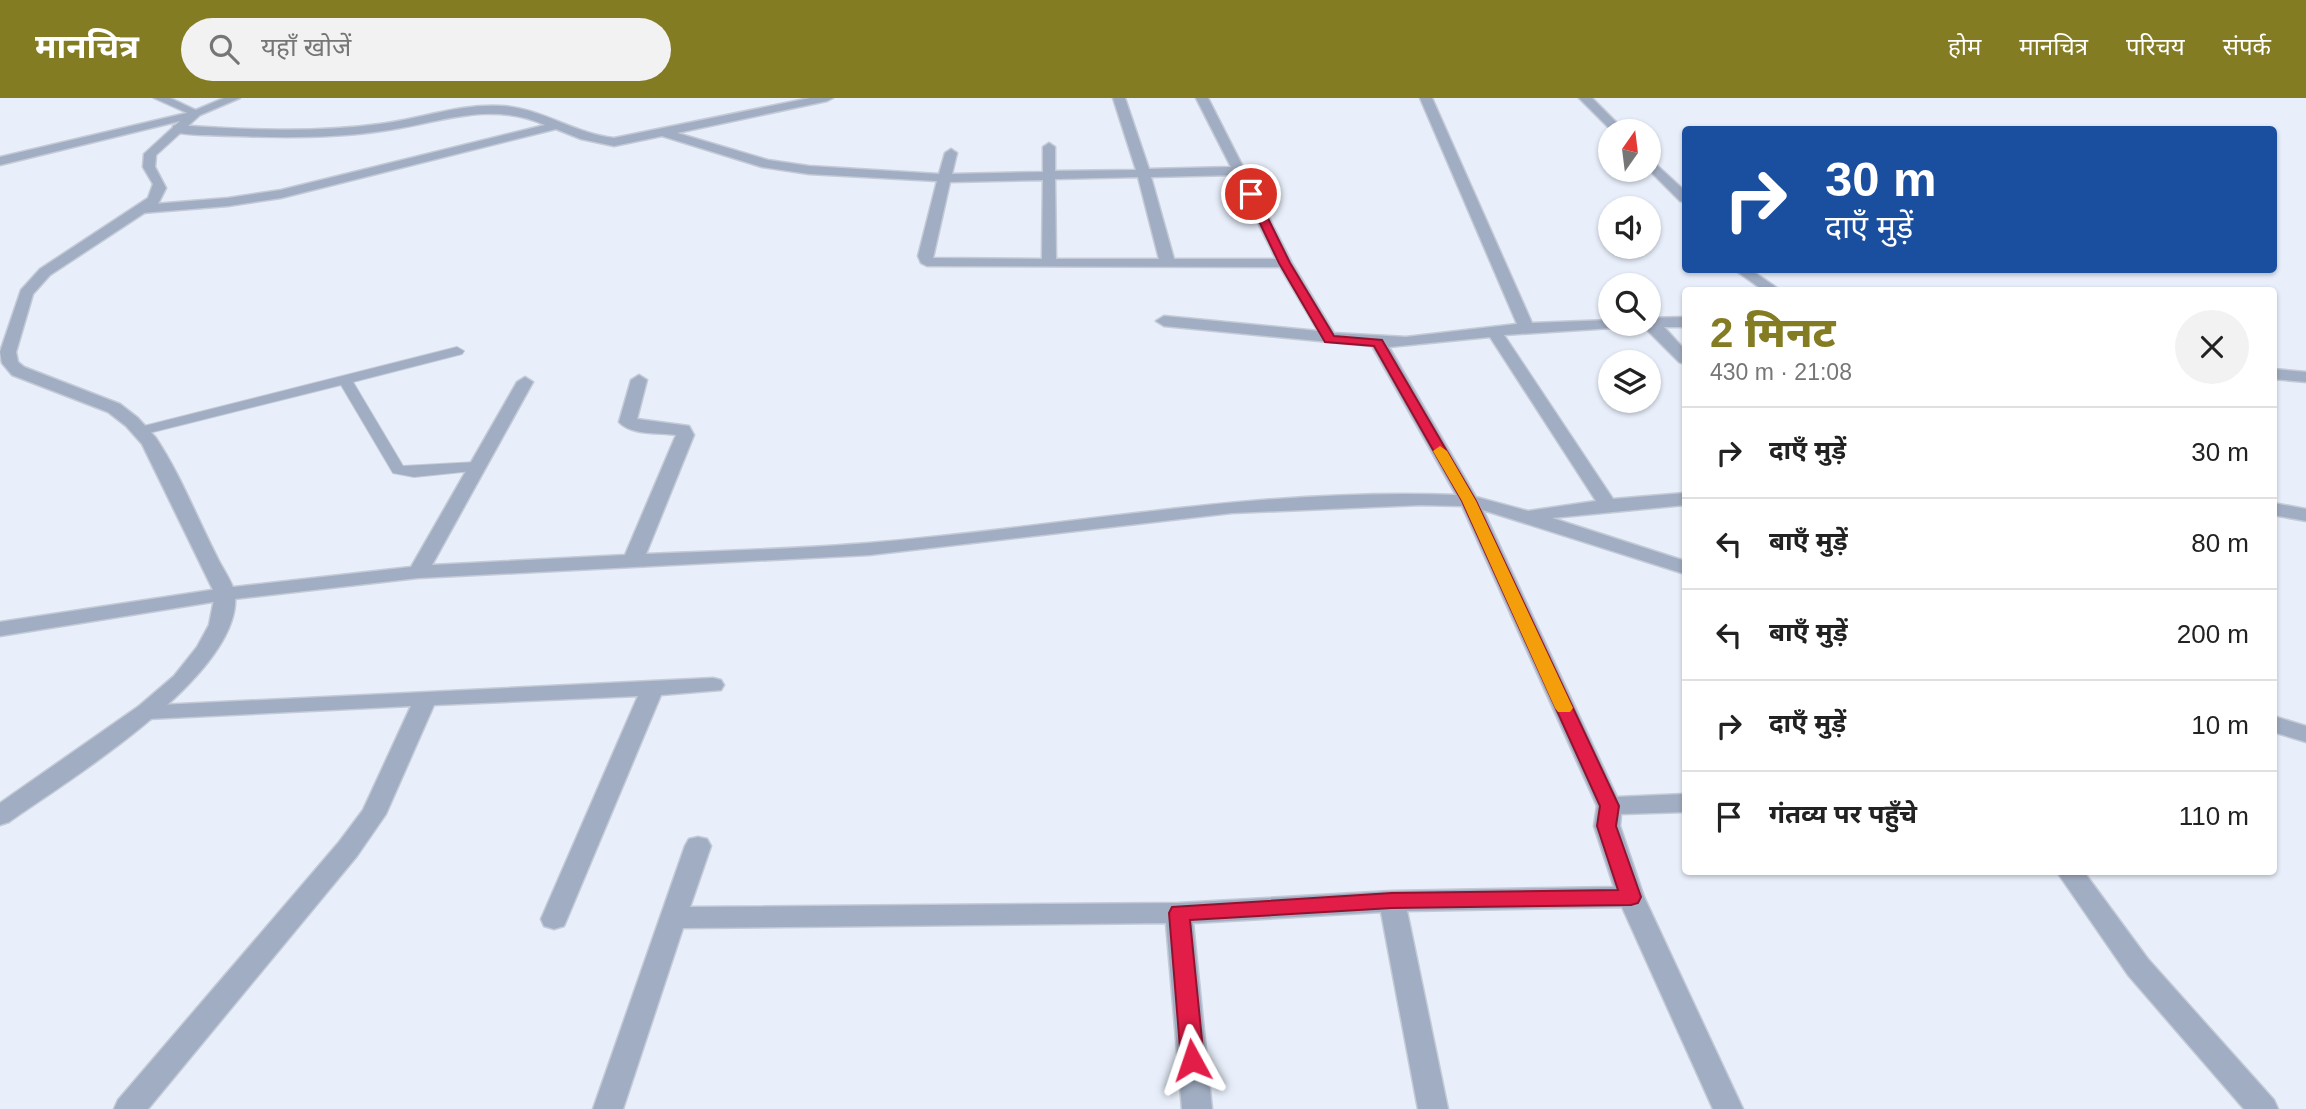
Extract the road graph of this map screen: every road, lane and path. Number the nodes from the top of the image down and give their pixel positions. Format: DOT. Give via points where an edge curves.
graph roads {
  1 [pos="160,98"];
  2 [pos="234,98"];
  3 [pos="827,98"];
  4 [pos="1119,98"];
  5 [pos="1202,98"];
  6 [pos="1426,98"];
  7 [pos="1585,98"];
  8 [pos="197,113"];
  9 [pos="1607,119"];
  10 [pos="555,126"];
  11 [pos="177,129"];
  12 [pos="665,132"];
  13 [pos="1049,147"];
  14 [pos="951,153"];
  15 [pos="0,161"];
  16 [pos="1239,171"];
  17 [pos="1144,174"];
  18 [pos="1661,174"];
  19 [pos="1049,177"];
  20 [pos="944,178"];
  21 [pos="1682,195"];
  22 [pos="142,209"];
  23 [pos="1285,263"];
  24 [pos="1049,264"];
  25 [pos="1168,264"];
  26 [pos="1746,273"];
  27 [pos="1768,287"];
  28 [pos="1164,321"];
  29 [pos="1682,322"];
  30 [pos="1661,323"];
  31 [pos="1598,325"];
  32 [pos="1526,328"];
  33 [pos="1495,333"];
  34 [pos="1659,336"];
  35 [pos="1330,339"];
  36 [pos="1378,342"];
  37 [pos="457,351"];
  38 [pos="1682,356"];
  39 [pos="2277,373"];
  40 [pos="2306,377"];
  41 [pos="345,380"];
  42 [pos="639,380"];
  43 [pos="525,382"];
  44 [pos="141,431"];
  45 [pos="477,467"];
  46 [pos="1682,499"];
  47 [pos="1469,501"];
  48 [pos="1608,505"];
  49 [pos="2277,510"];
  50 [pos="2306,515"];
  51 [pos="1530,516"];
  52 [pos="633,561"];
  53 [pos="1682,567"];
  54 [pos="418,572"];
  55 [pos="225,594"];
  56 [pos="0,629"];
  57 [pos="713,685"];
  58 [pos="653,687"];
  59 [pos="426,698"];
  60 [pos="147,711"];
  61 [pos="2277,725"];
  62 [pos="2306,734"];
  63 [pos="1682,803"];
  64 [pos="1609,806"];
  65 [pos="0,816"];
  66 [pos="698,846"];
  67 [pos="2072,875"];
  68 [pos="1631,897"];
  69 [pos="1392,901"];
  70 [pos="1179,913"];
  71 [pos="673,918"];
  72 [pos="554,919"];
  73 [pos="129,1109"];
  74 [pos="608,1109"];
  75 [pos="1197,1109"];
  76 [pos="1433,1109"];
  77 [pos="1728,1109"];
  78 [pos="2263,1109"];
  1 -- 8 [label="street"];
  2 -- 8 [label="street"];
  3 -- 12 [label="street"];
  4 -- 17 [label="street"];
  5 -- 16 [label="street"];
  6 -- 32 [label="street"];
  7 -- 9 [label="street"];
  8 -- 11 [label="street"];
  8 -- 15 [label="street"];
  10 -- 11 [label="street" via="520,113 491,109 326,132"];
  10 -- 12 [label="street" via="600,142"];
  10 -- 22 [label="street" via="281,194"];
  11 -- 22 [label="street" via="148,161 161,192"];
  12 -- 20 [label="street" via="784,167"];
  13 -- 19 [label="street"];
  14 -- 20 [label="street"];
  16 -- 17 [label="street"];
  16 -- 23 [label="street"];
  17 -- 19 [label="street"];
  17 -- 25 [label="street"];
  18 -- 21 [label="street"];
  19 -- 20 [label="street"];
  19 -- 24 [label="street"];
  20 -- 24 [label="street" via="926,260"];
  22 -- 44 [label="street" via="34,282 26,293 8,352 18,371 114,408"];
  23 -- 25 [label="street"];
  23 -- 35 [label="street"];
  24 -- 25 [label="street"];
  26 -- 27 [label="street"];
  28 -- 35 [label="street"];
  29 -- 30 [label="street"];
  31 -- 32 [label="street"];
  32 -- 33 [label="street"];
  33 -- 36 [label="street"];
  33 -- 48 [label="street"];
  34 -- 38 [label="street"];
  35 -- 36 [label="street"];
  36 -- 47 [label="street"];
  37 -- 41 [label="lane"];
  39 -- 40 [label="street"];
  41 -- 44 [label="lane"];
  41 -- 45 [label="lane" via="398,470"];
  42 -- 52 [label="street" via="628,422 683,430 685,435"];
  43 -- 45 [label="street"];
  44 -- 55 [label="street"];
  45 -- 54 [label="street"];
  46 -- 48 [label="street"];
  47 -- 51 [label="street"];
  47 -- 52 [label="street" via="1232,507 869,549"];
  47 -- 64 [label="street"];
  48 -- 51 [label="street"];
  49 -- 50 [label="street"];
  51 -- 53 [label="street"];
  52 -- 54 [label="street"];
  54 -- 55 [label="street"];
  55 -- 56 [label="street"];
  55 -- 60 [label="street" via="220,625 207,650 182,681"];
  57 -- 58 [label="street"];
  58 -- 59 [label="street"];
  58 -- 72 [label="street"];
  59 -- 60 [label="street"];
  59 -- 73 [label="street" via="374,814"];
  60 -- 65 [label="street"];
  61 -- 62 [label="street"];
  63 -- 64 [label="street"];
  64 -- 68 [label="street" via="1606,826"];
  66 -- 71 [label="street"];
  67 -- 78 [label="street" via="2138,967"];
  68 -- 69 [label="street"];
  68 -- 77 [label="street"];
  69 -- 70 [label="street"];
  69 -- 76 [label="street"];
  70 -- 71 [label="street"];
  70 -- 75 [label="street"];
  71 -- 74 [label="street"];
}
